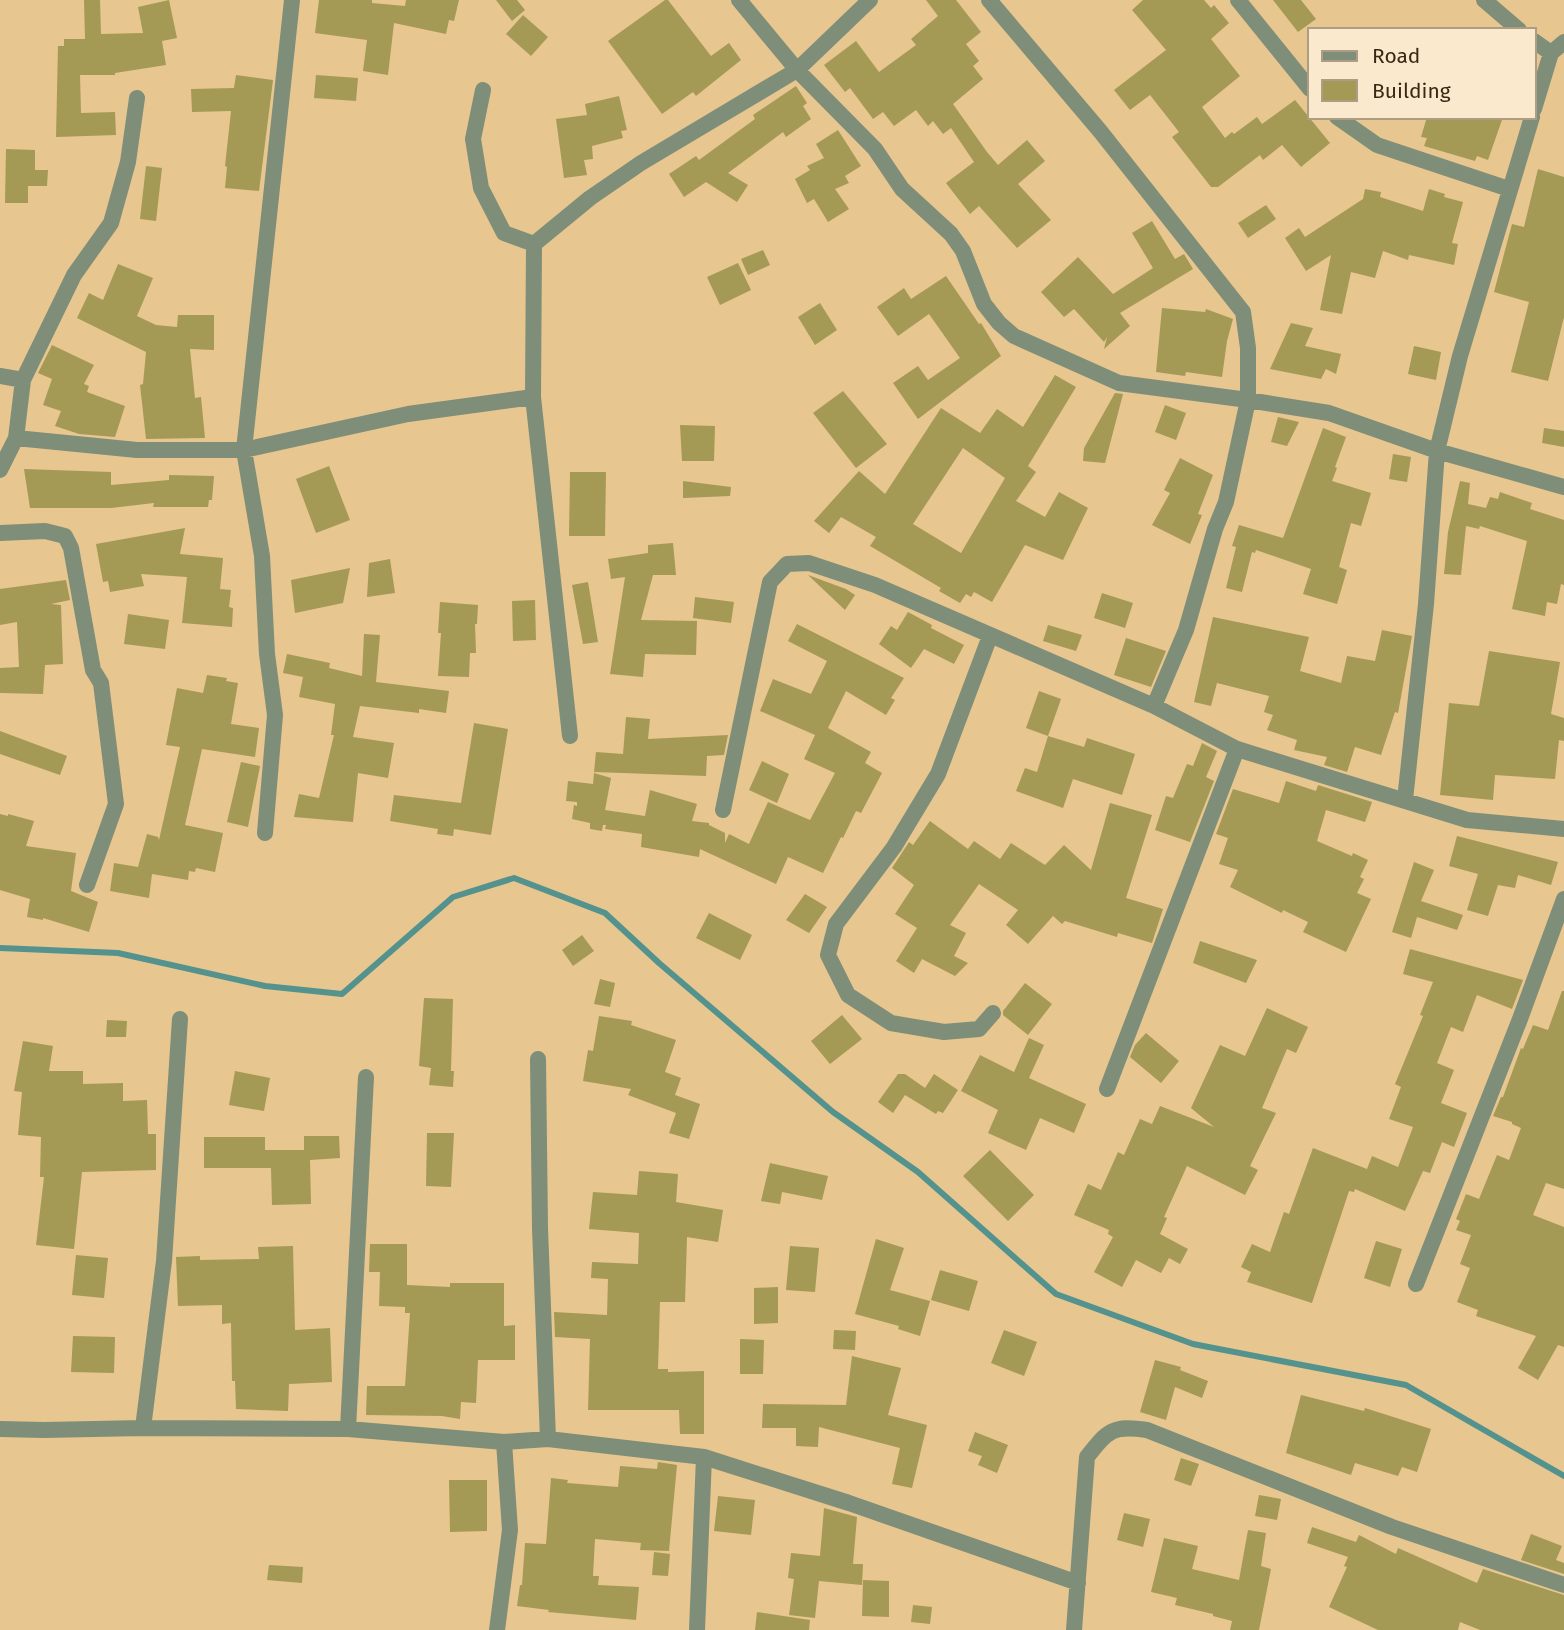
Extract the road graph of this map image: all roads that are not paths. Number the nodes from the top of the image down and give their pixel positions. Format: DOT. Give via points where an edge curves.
graph roads {
  1 [pos="292,0"];
  2 [pos="739,0"];
  3 [pos="870,0"];
  4 [pos="989,0"];
  5 [pos="1238,0"];
  6 [pos="1484,0"];
  7 [pos="1517,28"];
  8 [pos="1536,42"];
  9 [pos="1564,42"];
  10 [pos="1551,53"];
  11 [pos="797,70"];
  12 [pos="1308,87"];
  13 [pos="482,90"];
  14 [pos="137,98"];
  15 [pos="1536,102"];
  16 [pos="1340,119"];
  17 [pos="1531,119"];
  18 [pos="1509,189"];
  19 [pos="534,244"];
  20 [pos="0,376"];
  21 [pos="23,380"];
  22 [pos="533,397"];
  23 [pos="1248,400"];
  24 [pos="16,438"];
  25 [pos="244,450"];
  26 [pos="1437,451"];
  27 [pos="0,470"];
  28 [pos="1564,487"];
  29 [pos="0,533"];
  30 [pos="990,636"];
  31 [pos="1154,706"];
  32 [pos="570,736"];
  33 [pos="1237,748"];
  34 [pos="1405,800"];
  35 [pos="723,810"];
  36 [pos="1564,829"];
  37 [pos="265,834"];
  38 [pos="87,885"];
  39 [pos="1564,899"];
  40 [pos="993,1013"];
  41 [pos="180,1018"];
  42 [pos="538,1059"];
  43 [pos="366,1077"];
  44 [pos="1107,1089"];
  45 [pos="1416,1284"];
  46 [pos="143,1428"];
  47 [pos="0,1429"];
  48 [pos="348,1429"];
  49 [pos="548,1438"];
  50 [pos="504,1442"];
  51 [pos="704,1457"];
  52 [pos="1078,1583"];
  53 [pos="1564,1585"];
  54 [pos="498,1630"];
  55 [pos="696,1630"];
  56 [pos="1074,1630"];
  1 -- 25 [label="street"];
  2 -- 11 [label="street"];
  3 -- 11 [label="street"];
  4 -- 23 [label="street" via="1243,312"];
  5 -- 12 [label="street"];
  6 -- 7 [label="street"];
  8 -- 10 [label="street"];
  9 -- 10 [label="street"];
  10 -- 15 [label="street"];
  11 -- 19 [label="street" via="641,163"];
  11 -- 23 [label="street" via="875,149 902,189 951,234 963,251 984,304 1014,336 1119,383"];
  13 -- 19 [label="street" via="473,139 481,188 504,233"];
  14 -- 21 [label="street" via="128,162 111,223 74,275"];
  16 -- 18 [label="street" via="1377,145"];
  17 -- 18 [label="street"];
  18 -- 26 [label="street"];
  19 -- 22 [label="street"];
  20 -- 21 [label="street"];
  21 -- 24 [label="street"];
  22 -- 25 [label="street" via="408,414"];
  22 -- 32 [label="street"];
  23 -- 26 [label="street" via="1329,413"];
  23 -- 31 [label="street" via="1226,502 1186,630"];
  24 -- 25 [label="street" via="137,450"];
  24 -- 27 [label="street"];
  25 -- 37 [label="street" via="262,556 275,715"];
  26 -- 28 [label="street"];
  26 -- 34 [label="street"];
  29 -- 38 [label="street" via="46,531 65,536 71,548 93,670 101,683 116,804"];
  30 -- 31 [label="street"];
  30 -- 35 [label="street" via="876,585 809,563 787,564 770,582"];
  30 -- 40 [label="street" via="939,774 894,847 836,924 828,955 848,995 891,1023 944,1032 979,1029"];
  31 -- 33 [label="street"];
  33 -- 34 [label="street"];
  33 -- 44 [label="street"];
  34 -- 36 [label="street" via="1467,821"];
  39 -- 45 [label="street"];
  41 -- 46 [label="street" via="164,1261"];
  42 -- 49 [label="street"];
  43 -- 48 [label="street"];
  46 -- 47 [label="street"];
  46 -- 48 [label="street"];
  48 -- 50 [label="street"];
  49 -- 50 [label="street"];
  49 -- 51 [label="street"];
  50 -- 54 [label="street" via="510,1530"];
  51 -- 52 [label="street"];
  51 -- 55 [label="street"];
  52 -- 53 [label="street" via="1087,1457 1103,1436 1124,1427 1147,1430 1392,1527"];
  52 -- 56 [label="street"];
}
